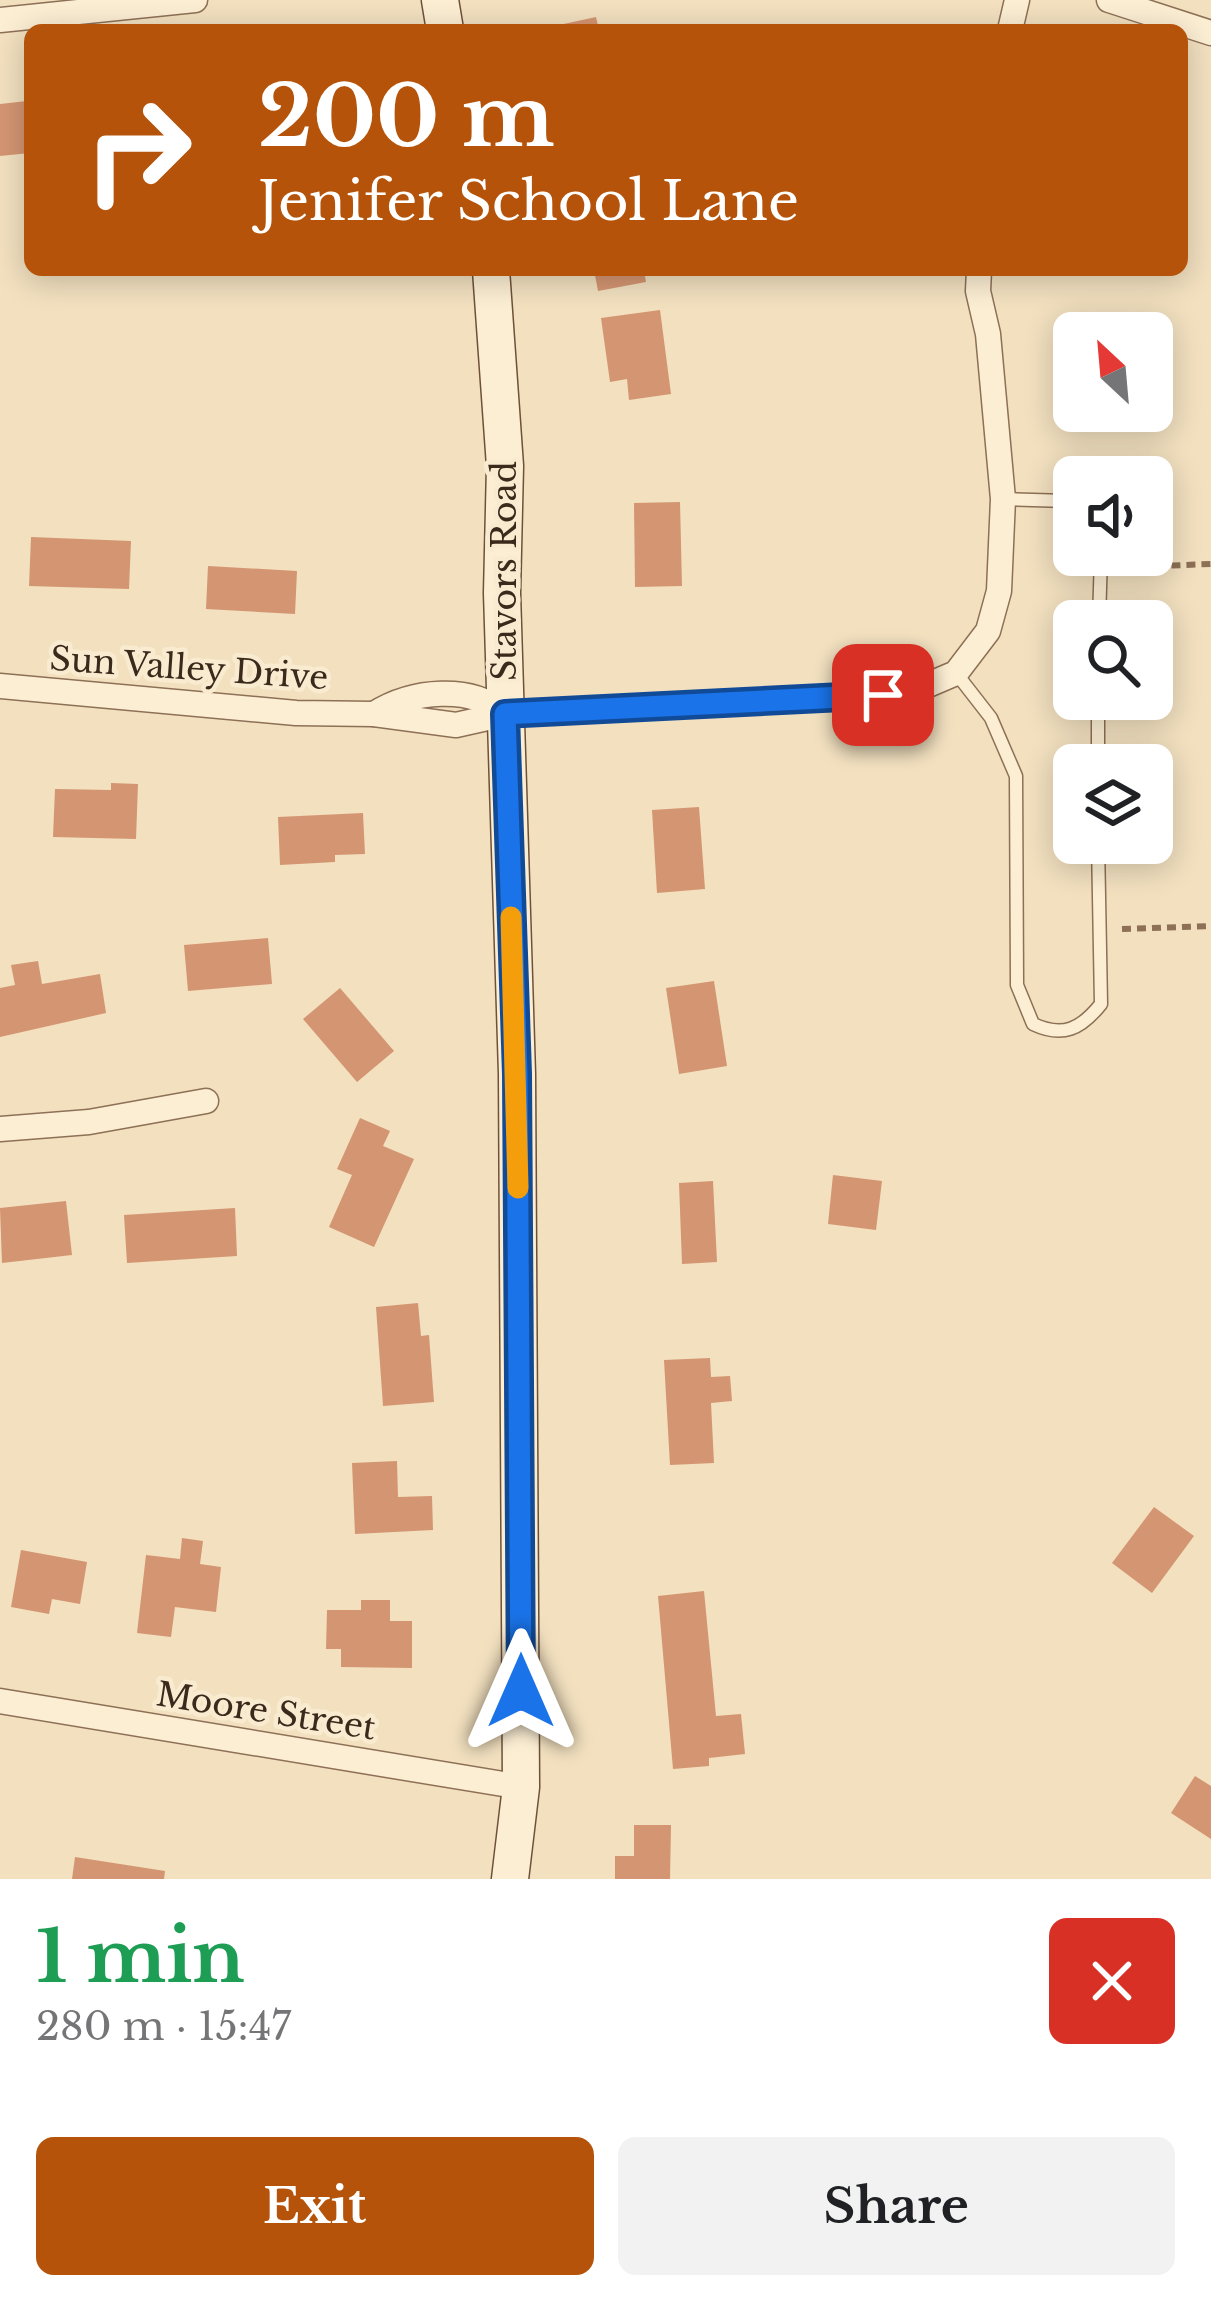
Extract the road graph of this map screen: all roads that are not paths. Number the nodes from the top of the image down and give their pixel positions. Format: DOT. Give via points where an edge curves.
graph roads {
  1 [pos="194,0"];
  2 [pos="1109,0"];
  3 [pos="0,20"];
  4 [pos="1183,24"];
  5 [pos="491,276"];
  6 [pos="979,276"];
  7 [pos="1003,499"];
  8 [pos="1053,501"];
  9 [pos="956,673"];
  10 [pos="0,686"];
  11 [pos="505,714"];
  12 [pos="1098,864"];
  13 [pos="206,1101"];
  14 [pos="0,1129"];
  15 [pos="0,1701"];
  16 [pos="521,1787"];
  17 [pos="510,1879"];
  1 -- 3 [label="street"];
  2 -- 4 [label="street"];
  5 -- 11 [label="street, Stavors Road" via="506,466"];
  6 -- 7 [label="street"];
  7 -- 8 [label="lane"];
  7 -- 9 [label="street" via="999,591 988,631"];
  9 -- 11 [label="street" via="883,695"];
  9 -- 12 [label="lane" via="991,718 1016,776 1017,985 1033,1024 1066,1032 1101,1004"];
  10 -- 11 [label="street, Sun Valley Drive" via="296,713 374,714 424,694 485,697"];
  11 -- 16 [label="street, Stavors Road" via="517,1074"];
  13 -- 14 [label="street"];
  15 -- 16 [label="street, Moore Street"];
  16 -- 17 [label="street, Stavors Road"];
}
